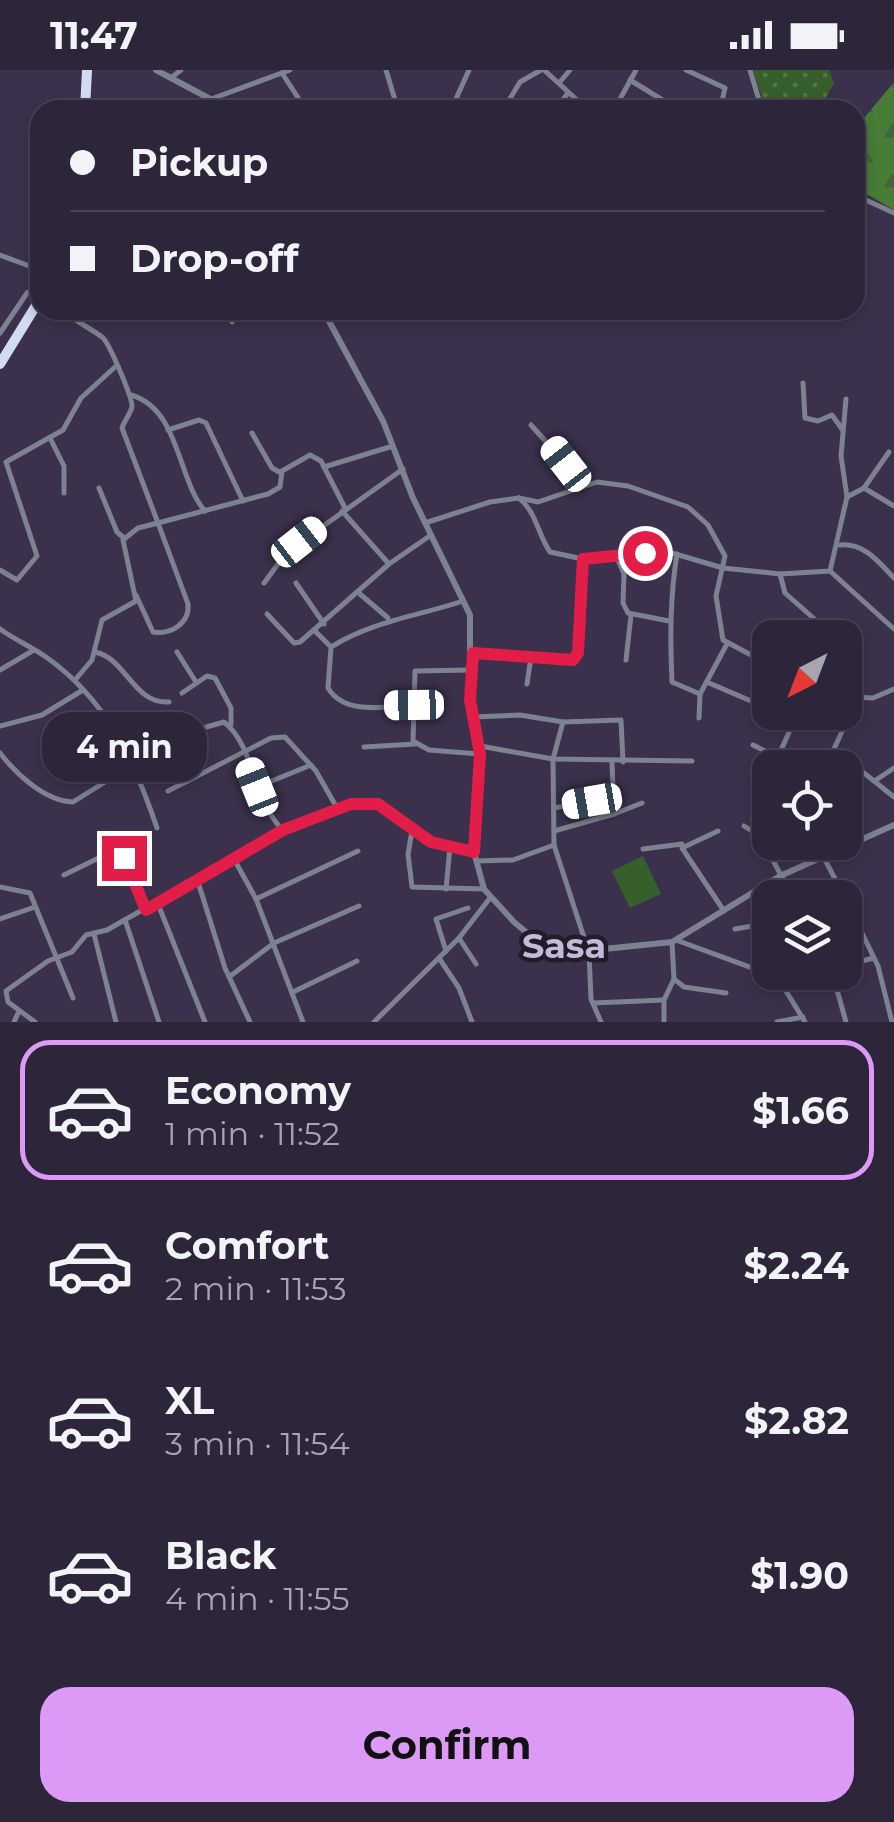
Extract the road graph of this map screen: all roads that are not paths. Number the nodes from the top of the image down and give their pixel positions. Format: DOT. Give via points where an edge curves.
graph roads {
  1 [pos="88,70"];
  2 [pos="156,70"];
  3 [pos="181,70"];
  4 [pos="290,70"];
  5 [pos="386,70"];
  6 [pos="468,70"];
  7 [pos="543,70"];
  8 [pos="570,70"];
  9 [pos="636,70"];
  10 [pos="686,70"];
  11 [pos="750,70"];
  12 [pos="282,72"];
  13 [pos="273,73"];
  14 [pos="172,77"];
  15 [pos="630,80"];
  16 [pos="558,84"];
  17 [pos="568,93"];
  18 [pos="214,98"];
  19 [pos="85,100"];
  20 [pos="217,100"];
  21 [pos="300,100"];
  22 [pos="395,100"];
  23 [pos="455,100"];
  24 [pos="509,100"];
  25 [pos="563,100"];
  26 [pos="576,100"];
  27 [pos="619,100"];
  28 [pos="663,100"];
  29 [pos="722,100"];
  30 [pos="759,100"];
  31 [pos="865,200"];
  32 [pos="894,213"];
  33 [pos="0,255"];
  34 [pos="30,266"];
  35 [pos="30,291"];
  36 [pos="30,315"];
  37 [pos="77,320"];
  38 [pos="327,320"];
  39 [pos="1,331"];
  40 [pos="0,364"];
  41 [pos="115,367"];
  42 [pos="803,383"];
  43 [pos="131,394"];
  44 [pos="846,399"];
  45 [pos="531,425"];
  46 [pos="168,430"];
  47 [pos="844,431"];
  48 [pos="252,433"];
  49 [pos="51,440"];
  50 [pos="393,446"];
  51 [pos="889,452"];
  52 [pos="324,467"];
  53 [pos="403,469"];
  54 [pos="280,473"];
  55 [pos="99,488"];
  56 [pos="572,488"];
  57 [pos="864,488"];
  58 [pos="64,493"];
  59 [pos="847,497"];
  60 [pos="519,498"];
  61 [pos="243,501"];
  62 [pos="894,506"];
  63 [pos="343,509"];
  64 [pos="204,511"];
  65 [pos="158,523"];
  66 [pos="426,523"];
  67 [pos="431,535"];
  68 [pos="124,538"];
  69 [pos="840,545"];
  70 [pos="677,554"];
  71 [pos="616,555"];
  72 [pos="583,559"];
  73 [pos="389,564"];
  74 [pos="722,568"];
  75 [pos="0,570"];
  76 [pos="830,571"];
  77 [pos="780,574"];
  78 [pos="894,578"];
  79 [pos="264,583"];
  80 [pos="296,583"];
  81 [pos="360,594"];
  82 [pos="136,595"];
  83 [pos="464,600"];
  84 [pos="267,614"];
  85 [pos="630,615"];
  86 [pos="388,619"];
  87 [pos="815,620"];
  88 [pos="668,621"];
  89 [pos="324,624"];
  90 [pos="0,629"];
  91 [pos="894,629"];
  92 [pos="315,631"];
  93 [pos="728,644"];
  94 [pos="331,647"];
  95 [pos="34,650"];
  96 [pos="95,652"];
  97 [pos="177,652"];
  98 [pos="473,653"];
  99 [pos="752,656"];
  100 [pos="531,657"];
  101 [pos="626,660"];
  102 [pos="0,670"];
  103 [pos="472,670"];
  104 [pos="75,680"];
  105 [pos="196,682"];
  106 [pos="709,683"];
  107 [pos="526,684"];
  108 [pos="84,689"];
  109 [pos="894,689"];
  110 [pos="182,693"];
  111 [pos="700,694"];
  112 [pos="862,697"];
  113 [pos="752,701"];
  114 [pos="169,702"];
  115 [pos="414,705"];
  116 [pos="473,718"];
  117 [pos="699,718"];
  118 [pos="562,722"];
  119 [pos="0,726"];
  120 [pos="230,727"];
  121 [pos="842,730"];
  122 [pos="116,731"];
  123 [pos="415,744"];
  124 [pos="754,745"];
  125 [pos="364,747"];
  126 [pos="480,750"];
  127 [pos="764,750"];
  128 [pos="0,753"];
  129 [pos="244,754"];
  130 [pos="68,758"];
  131 [pos="553,759"];
  132 [pos="692,760"];
  133 [pos="612,762"];
  134 [pos="622,762"];
  135 [pos="135,764"];
  136 [pos="311,765"];
  137 [pos="894,768"];
  138 [pos="876,780"];
  139 [pos="257,787"];
  140 [pos="168,791"];
  141 [pos="894,796"];
  142 [pos="592,801"];
  143 [pos="642,803"];
  144 [pos="338,808"];
  145 [pos="554,808"];
  146 [pos="614,814"];
  147 [pos="894,825"];
  148 [pos="744,826"];
  149 [pos="157,828"];
  150 [pos="283,830"];
  151 [pos="412,831"];
  152 [pos="554,831"];
  153 [pos="718,831"];
  154 [pos="862,837"];
  155 [pos="682,844"];
  156 [pos="554,845"];
  157 [pos="450,847"];
  158 [pos="643,849"];
  159 [pos="358,851"];
  160 [pos="475,856"];
  161 [pos="234,858"];
  162 [pos="814,860"];
  163 [pos="64,876"];
  164 [pos="780,876"];
  165 [pos="782,880"];
  166 [pos="198,882"];
  167 [pos="0,887"];
  168 [pos="446,889"];
  169 [pos="484,889"];
  170 [pos="490,898"];
  171 [pos="256,899"];
  172 [pos="158,903"];
  173 [pos="359,906"];
  174 [pos="34,907"];
  175 [pos="468,908"];
  176 [pos="146,910"];
  177 [pos="724,911"];
  178 [pos="0,919"];
  179 [pos="125,920"];
  180 [pos="752,926"];
  181 [pos="735,929"];
  182 [pos="862,933"];
  183 [pos="94,934"];
  184 [pos="459,938"];
  185 [pos="674,941"];
  186 [pos="274,944"];
  187 [pos="446,951"];
  188 [pos="589,952"];
  189 [pos="56,958"];
  190 [pos="439,958"];
  191 [pos="874,958"];
  192 [pos="357,961"];
  193 [pos="862,961"];
  194 [pos="476,964"];
  195 [pos="752,968"];
  196 [pos="229,977"];
  197 [pos="674,979"];
  198 [pos="785,990"];
  199 [pos="837,990"];
  200 [pos="293,992"];
  201 [pos="726,993"];
  202 [pos="3,997"];
  203 [pos="73,998"];
  204 [pos="664,1000"];
  205 [pos="593,1003"];
  206 [pos="19,1011"];
  207 [pos="158,1020"];
  208 [pos="804,1020"];
  209 [pos="14,1022"];
  210 [pos="34,1022"];
  211 [pos="116,1022"];
  212 [pos="149,1022"];
  213 [pos="205,1022"];
  214 [pos="250,1022"];
  215 [pos="304,1022"];
  216 [pos="374,1022"];
  217 [pos="472,1022"];
  218 [pos="601,1022"];
  219 [pos="664,1022"];
  220 [pos="778,1022"];
  221 [pos="846,1022"];
  222 [pos="892,1022"];
  1 -- 19 [label="highway"];
  2 -- 14 [label="street"];
  3 -- 14 [label="street"];
  4 -- 12 [label="street"];
  5 -- 22 [label="street"];
  6 -- 23 [label="street"];
  7 -- 16 [label="street"];
  7 -- 24 [label="street" via="520,82"];
  8 -- 16 [label="street"];
  9 -- 15 [label="street"];
  10 -- 29 [label="street" via="725,88"];
  11 -- 30 [label="street"];
  12 -- 13 [label="street"];
  12 -- 21 [label="street"];
  13 -- 18 [label="street"];
  14 -- 18 [label="street"];
  15 -- 27 [label="street"];
  15 -- 28 [label="street"];
  16 -- 17 [label="street"];
  17 -- 25 [label="street"];
  17 -- 26 [label="street"];
  18 -- 20 [label="street"];
  31 -- 32 [label="street"];
  33 -- 34 [label="street"];
  35 -- 39 [label="street"];
  36 -- 40 [label="highway"];
  37 -- 41 [label="street" via="106,340"];
  38 -- 50 [label="street"];
  41 -- 43 [label="street"];
  41 -- 49 [label="street"];
  42 -- 47 [label="street" via="805,418 832,415"];
  43 -- 46 [label="street"];
  43 -- 65 [label="street" via="122,428"];
  44 -- 47 [label="street"];
  45 -- 56 [label="street" via="566,464"];
  46 -- 61 [label="street" via="206,423"];
  46 -- 64 [label="street"];
  47 -- 59 [label="street"];
  48 -- 54 [label="street"];
  49 -- 58 [label="street" via="64,466"];
  49 -- 75 [label="street" via="6,462 37,556 17,580"];
  50 -- 52 [label="street"];
  50 -- 53 [label="street"];
  51 -- 57 [label="street"];
  52 -- 54 [label="street" via="310,455"];
  52 -- 63 [label="street"];
  53 -- 63 [label="street"];
  53 -- 66 [label="street"];
  54 -- 61 [label="street" via="278,488"];
  55 -- 68 [label="street"];
  56 -- 60 [label="street" via="538,502"];
  56 -- 74 [label="street" via="596,482 628,486 688,507 722,550"];
  57 -- 59 [label="street"];
  57 -- 62 [label="street"];
  59 -- 69 [label="street"];
  60 -- 66 [label="street"];
  60 -- 72 [label="street" via="550,552"];
  61 -- 64 [label="street"];
  63 -- 73 [label="street"];
  63 -- 79 [label="street" via="286,552"];
  64 -- 65 [label="street"];
  65 -- 68 [label="street"];
  65 -- 82 [label="street" via="188,617 153,632"];
  66 -- 67 [label="street"];
  67 -- 73 [label="street"];
  67 -- 83 [label="street"];
  68 -- 82 [label="street"];
  69 -- 76 [label="street"];
  69 -- 78 [label="street" via="874,556"];
  70 -- 71 [label="street"];
  70 -- 74 [label="street"];
  70 -- 88 [label="street"];
  71 -- 72 [label="street"];
  71 -- 85 [label="street"];
  72 -- 100 [label="street" via="577,656"];
  73 -- 81 [label="street"];
  74 -- 77 [label="street"];
  74 -- 93 [label="street" via="716,613"];
  76 -- 77 [label="street"];
  76 -- 91 [label="street"];
  77 -- 87 [label="street" via="785,594"];
  80 -- 89 [label="street"];
  81 -- 86 [label="street"];
  81 -- 89 [label="street"];
  82 -- 96 [label="street" via="102,620"];
  83 -- 86 [label="street"];
  83 -- 98 [label="street"];
  84 -- 92 [label="street" via="296,644"];
  85 -- 88 [label="street"];
  85 -- 101 [label="street"];
  86 -- 94 [label="street"];
  88 -- 111 [label="street" via="672,682"];
  89 -- 92 [label="street"];
  90 -- 95 [label="street"];
  92 -- 94 [label="street"];
  93 -- 99 [label="street"];
  93 -- 106 [label="street"];
  94 -- 115 [label="street" via="328,688 336,699 358,707"];
  95 -- 102 [label="street"];
  95 -- 104 [label="street"];
  96 -- 104 [label="street"];
  96 -- 114 [label="street" via="149,699"];
  97 -- 105 [label="street"];
  98 -- 100 [label="street"];
  98 -- 103 [label="street"];
  100 -- 107 [label="street"];
  103 -- 115 [label="street" via="418,669"];
  103 -- 116 [label="street"];
  104 -- 108 [label="street"];
  105 -- 110 [label="street"];
  105 -- 120 [label="street" via="214,678 231,708"];
  106 -- 111 [label="street"];
  106 -- 113 [label="street"];
  108 -- 119 [label="street" via="42,714"];
  108 -- 122 [label="street"];
  109 -- 112 [label="street"];
  111 -- 117 [label="street"];
  115 -- 123 [label="street"];
  116 -- 118 [label="street" via="520,715"];
  116 -- 126 [label="street"];
  118 -- 131 [label="street"];
  118 -- 134 [label="street" via="621,720"];
  120 -- 129 [label="street"];
  120 -- 135 [label="street" via="219,722 193,730"];
  121 -- 138 [label="street" via="834,748"];
  122 -- 130 [label="street"];
  122 -- 135 [label="street"];
  123 -- 125 [label="street"];
  123 -- 126 [label="street"];
  124 -- 127 [label="street"];
  126 -- 131 [label="street"];
  126 -- 160 [label="street"];
  128 -- 135 [label="street" via="21,777 67,803"];
  129 -- 136 [label="street" via="270,738 286,737"];
  129 -- 139 [label="street"];
  129 -- 140 [label="street"];
  131 -- 133 [label="street"];
  131 -- 145 [label="street"];
  132 -- 134 [label="street"];
  133 -- 134 [label="street"];
  133 -- 146 [label="street"];
  135 -- 149 [label="street"];
  136 -- 139 [label="street"];
  136 -- 144 [label="street"];
  137 -- 138 [label="street"];
  138 -- 141 [label="street"];
  139 -- 150 [label="street"];
  142 -- 145 [label="street"];
  143 -- 146 [label="street"];
  144 -- 150 [label="street"];
  144 -- 151 [label="street" via="378,804"];
  145 -- 152 [label="street"];
  146 -- 152 [label="street"];
  147 -- 154 [label="street"];
  148 -- 164 [label="street" via="760,836"];
  150 -- 161 [label="street"];
  151 -- 157 [label="street"];
  151 -- 168 [label="street" via="409,884"];
  152 -- 156 [label="street"];
  153 -- 155 [label="street"];
  155 -- 158 [label="street"];
  155 -- 177 [label="street"];
  156 -- 160 [label="street" via="512,860"];
  156 -- 188 [label="street"];
  157 -- 160 [label="street"];
  157 -- 168 [label="street"];
  159 -- 171 [label="street"];
  160 -- 169 [label="street"];
  161 -- 166 [label="street"];
  161 -- 171 [label="street"];
  162 -- 164 [label="street"];
  163 -- 176 [label="street" via="115,850"];
  164 -- 165 [label="street"];
  164 -- 177 [label="street"];
  166 -- 172 [label="street"];
  166 -- 196 [label="street"];
  167 -- 174 [label="street" via="28,890"];
  168 -- 169 [label="street"];
  169 -- 170 [label="street"];
  170 -- 184 [label="street"];
  170 -- 188 [label="street" via="546,947"];
  171 -- 186 [label="street"];
  172 -- 176 [label="street"];
  172 -- 213 [label="street"];
  173 -- 186 [label="street"];
  174 -- 178 [label="street"];
  174 -- 189 [label="street"];
  175 -- 187 [label="street" via="436,919"];
  176 -- 179 [label="street"];
  177 -- 185 [label="street"];
  179 -- 183 [label="street"];
  179 -- 207 [label="street"];
  180 -- 181 [label="street"];
  182 -- 191 [label="street"];
  183 -- 189 [label="street"];
  183 -- 211 [label="street"];
  184 -- 187 [label="street"];
  184 -- 194 [label="street"];
  185 -- 188 [label="street"];
  185 -- 195 [label="street"];
  185 -- 197 [label="street"];
  186 -- 196 [label="street"];
  186 -- 200 [label="street"];
  187 -- 190 [label="street"];
  188 -- 205 [label="street"];
  189 -- 202 [label="street"];
  189 -- 203 [label="street"];
  190 -- 216 [label="street"];
  190 -- 217 [label="street"];
  191 -- 193 [label="street"];
  191 -- 222 [label="street"];
  192 -- 200 [label="street"];
  196 -- 214 [label="street"];
  197 -- 201 [label="street" via="684,987"];
  197 -- 204 [label="street"];
  198 -- 208 [label="street"];
  199 -- 221 [label="street"];
  200 -- 215 [label="street"];
  202 -- 206 [label="street"];
  204 -- 205 [label="street"];
  204 -- 219 [label="street"];
  205 -- 218 [label="street"];
  206 -- 209 [label="street"];
  206 -- 210 [label="street"];
  207 -- 212 [label="street"];
  208 -- 220 [label="street"];
}
